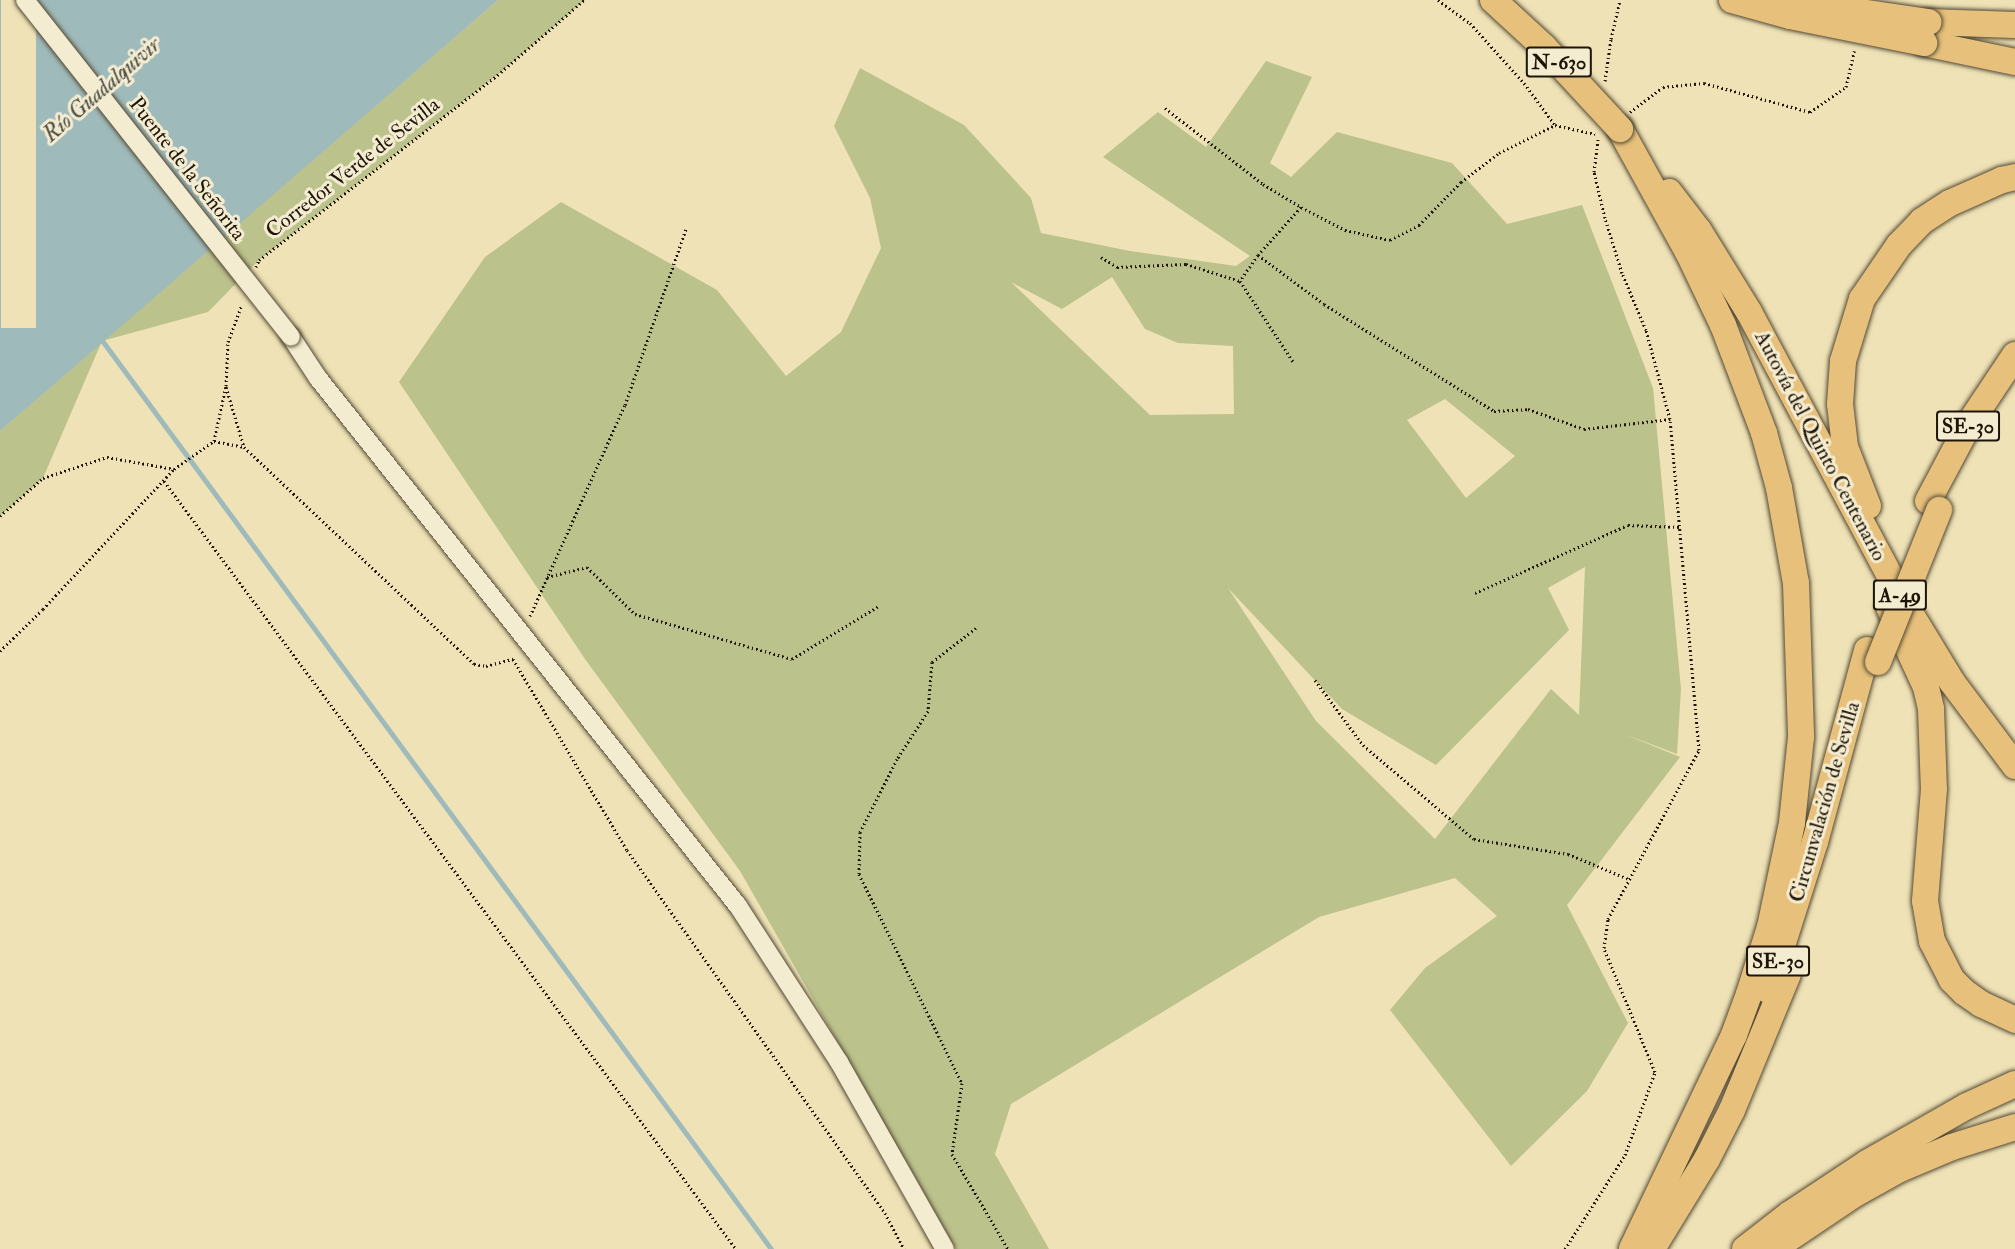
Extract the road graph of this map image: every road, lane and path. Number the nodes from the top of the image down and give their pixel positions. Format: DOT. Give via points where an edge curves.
graph roads {
  1 [pos="25,0"];
  2 [pos="584,0"];
  3 [pos="1438,0"];
  4 [pos="1493,0"];
  5 [pos="1620,0"];
  6 [pos="1732,0"];
  7 [pos="1780,0"];
  8 [pos="2015,26"];
  9 [pos="1926,32"];
  10 [pos="1855,47"];
  11 [pos="2015,62"];
  12 [pos="1605,86"];
  13 [pos="1165,108"];
  14 [pos="1555,125"];
  15 [pos="1610,127"];
  16 [pos="2015,177"];
  17 [pos="1301,207"];
  18 [pos="686,229"];
  19 [pos="1258,255"];
  20 [pos="1101,257"];
  21 [pos="255,270"];
  22 [pos="1240,281"];
  23 [pos="244,301"];
  24 [pos="2015,356"];
  25 [pos="1294,363"];
  26 [pos="2015,379"];
  27 [pos="226,386"];
  28 [pos="1802,412"];
  29 [pos="1670,419"];
  30 [pos="214,441"];
  31 [pos="243,447"];
  32 [pos="174,469"];
  33 [pos="164,481"];
  34 [pos="1934,505"];
  35 [pos="0,516"];
  36 [pos="1680,527"];
  37 [pos="547,578"];
  38 [pos="1475,593"];
  39 [pos="880,605"];
  40 [pos="976,628"];
  41 [pos="525,639"];
  42 [pos="0,651"];
  43 [pos="1873,656"];
  44 [pos="513,659"];
  45 [pos="1315,680"];
  46 [pos="2015,746"];
  47 [pos="2015,766"];
  48 [pos="1629,879"];
  49 [pos="2015,1020"];
  50 [pos="2015,1084"];
  51 [pos="2015,1128"];
  52 [pos="736,1249"];
  53 [pos="904,1249"];
  54 [pos="945,1249"];
  55 [pos="1008,1249"];
  56 [pos="1565,1249"];
  57 [pos="1633,1249"];
  58 [pos="1652,1249"];
  59 [pos="1745,1249"];
  60 [pos="1773,1249"];
  1 -- 41 [label="street, Puente de la Señorita, bridge"];
  2 -- 21 [label="path, Corredor Verde de Sevilla" via="501,72 259,260"];
  3 -- 14 [label="path" via="1470,23 1524,83"];
  4 -- 15 [label="highway, N-630, bridge" via="1544,47"];
  5 -- 12 [label="path"];
  6 -- 9 [label="highway, bridge" via="1790,16"];
  7 -- 9 [label="highway, bridge"];
  8 -- 9 [label="highway"];
  9 -- 11 [label="highway"];
  10 -- 15 [label="path" via="1845,87 1810,112 1704,83 1663,87"];
  13 -- 17 [label="path" via="1263,184"];
  14 -- 15 [label="path"];
  14 -- 17 [label="path" via="1499,153 1461,182 1419,225 1390,240 1345,230"];
  15 -- 28 [label="highway, Autovía del Quinto Centenario / A-49" via="1699,231 1749,312"];
  15 -- 29 [label="path" via="1593,172 1622,273 1646,330"];
  15 -- 57 [label="highway" via="1688,252 1723,325 1764,433 1779,488 1796,583 1800,748 1790,834 1770,927 1749,994 1734,1035"];
  16 -- 46 [label="highway" via="1950,203 1922,221 1899,245 1862,299 1842,361 1840,404 1845,447 1872,516 1927,619 1990,716"];
  17 -- 19 [label="path"];
  18 -- 37 [label="path" via="625,405"];
  19 -- 22 [label="path"];
  19 -- 29 [label="path" via="1324,303 1494,411 1528,409 1584,429"];
  20 -- 22 [label="path" via="1117,267 1186,264"];
  22 -- 25 [label="path"];
  23 -- 27 [label="path" via="228,342"];
  24 -- 34 [label="highway, Circunvalación de Sevilla / SE-30" via="1969,424"];
  26 -- 34 [label="highway"];
  27 -- 30 [label="path"];
  27 -- 31 [label="path"];
  28 -- 47 [label="highway, Autovía del Quinto Centenario / A-49" via="1907,608 1952,682"];
  28 -- 49 [label="highway" via="1926,687 1935,761 1925,901 1932,941 1952,980 1964,992"];
  29 -- 36 [label="path"];
  30 -- 31 [label="path"];
  30 -- 32 [label="path"];
  31 -- 44 [label="path" via="474,664 486,666"];
  32 -- 33 [label="path"];
  32 -- 35 [label="path" via="107,457 43,478"];
  33 -- 42 [label="path"];
  33 -- 52 [label="path"];
  34 -- 43 [label="highway, Circunvalación de Sevilla / SE-30"];
  36 -- 38 [label="path" via="1628,525"];
  36 -- 48 [label="path" via="1699,750"];
  37 -- 39 [label="path" via="587,567 635,614 792,659"];
  37 -- 41 [label="path"];
  40 -- 55 [label="path" via="932,662 928,711 897,759 860,832 858,874 962,1083 952,1154"];
  41 -- 44 [label="path"];
  41 -- 54 [label="street, Puente de la Señorita" via="738,906 840,1062"];
  43 -- 57 [label="highway, Circunvalación de Sevilla / SE-30" via="1787,938 1764,1000 1707,1127 1673,1189"];
  43 -- 58 [label="highway" via="1804,931 1732,1110"];
  44 -- 53 [label="path" via="627,850 885,1213"];
  45 -- 48 [label="path" via="1363,745 1474,839 1568,854"];
  48 -- 56 [label="path" via="1608,919 1605,948 1656,1072 1625,1155"];
  50 -- 59 [label="highway" via="1967,1106 1867,1163"];
  51 -- 60 [label="highway" via="1952,1147 1900,1169"];
}
